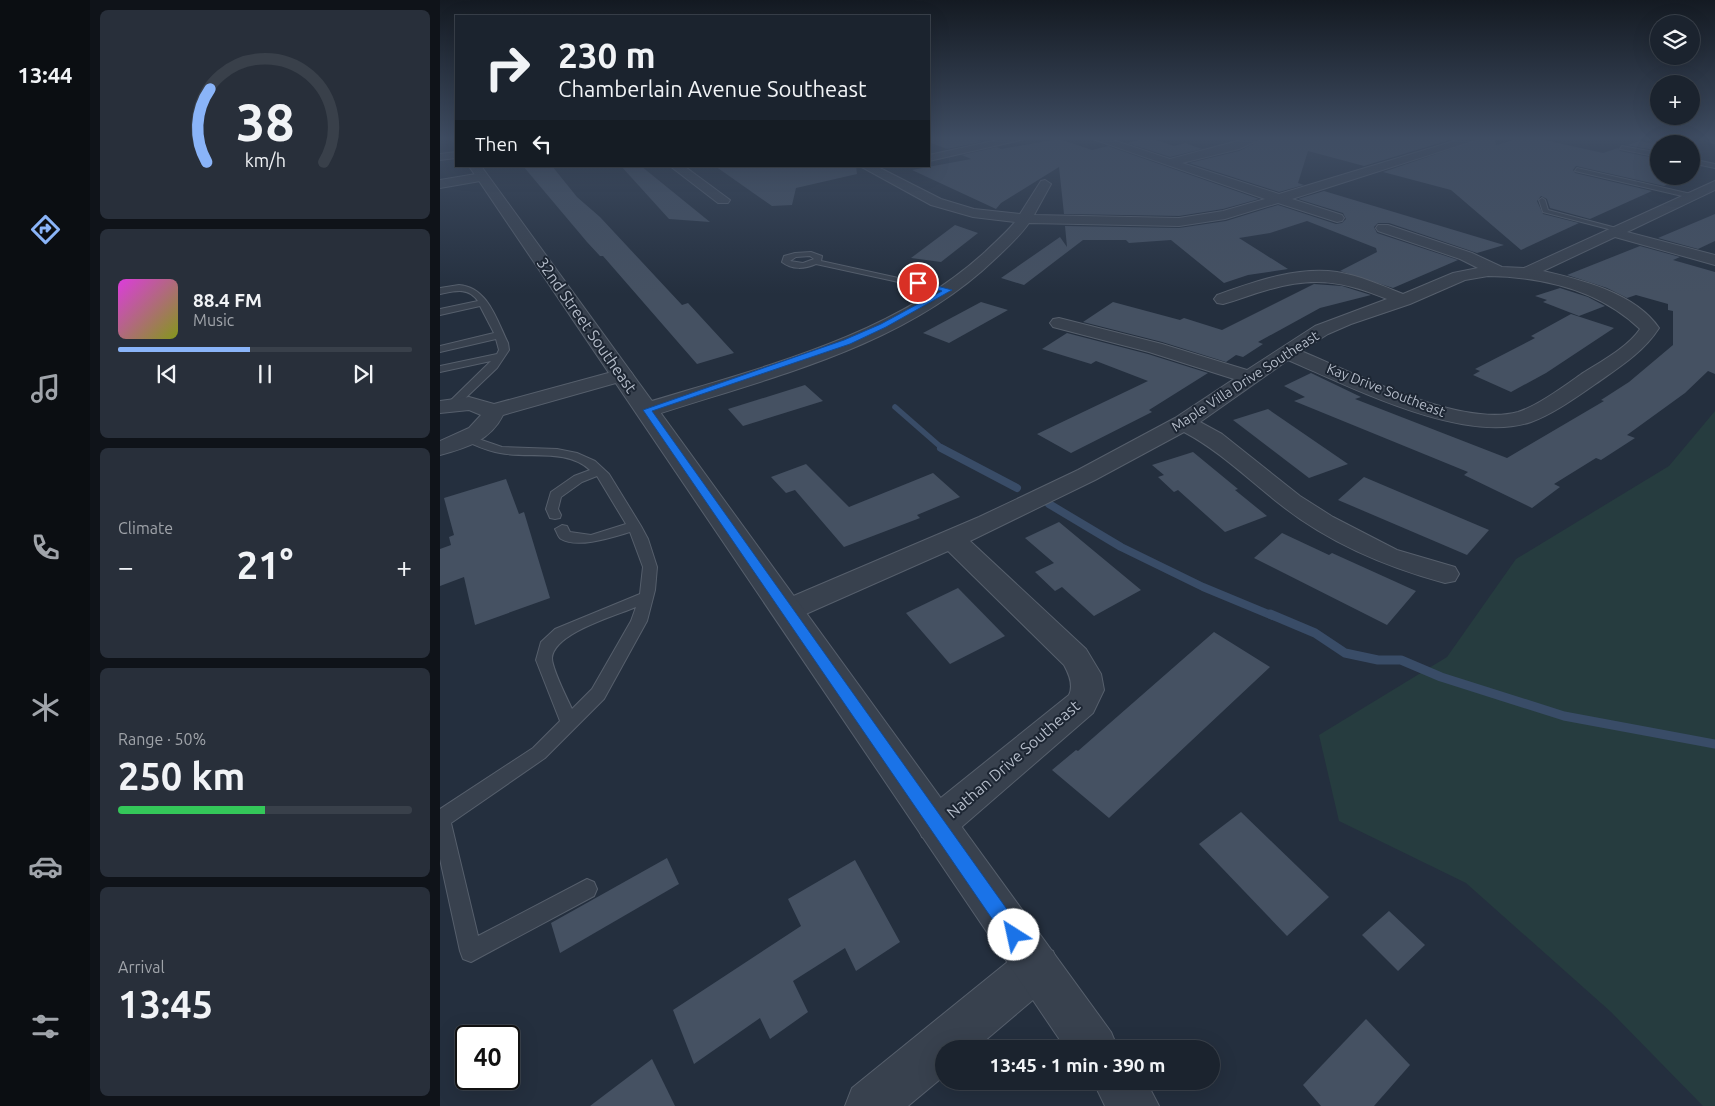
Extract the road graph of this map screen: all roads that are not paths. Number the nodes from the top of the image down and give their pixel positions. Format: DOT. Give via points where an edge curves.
graph roads {
  1 [pos="491,191"];
  2 [pos="710,191"];
  3 [pos="916,191"];
  4 [pos="1041,191"];
  5 [pos="1254,191"];
  6 [pos="1307,191"];
  7 [pos="1678,191"];
  8 [pos="1706,191"];
  9 [pos="1695,194"];
  10 [pos="1280,199"];
  11 [pos="723,200"];
  12 [pos="1542,200"];
  13 [pos="1337,218"];
  14 [pos="1023,219"];
  15 [pos="1382,228"];
  16 [pos="1618,232"];
  17 [pos="1715,260"];
  18 [pos="816,262"];
  19 [pos="1498,271"];
  20 [pos="1526,273"];
  21 [pos="949,290"];
  22 [pos="440,292"];
  23 [pos="1223,298"];
  24 [pos="1404,300"];
  25 [pos="483,303"];
  26 [pos="440,312"];
  27 [pos="1059,323"];
  28 [pos="499,335"];
  29 [pos="440,349"];
  30 [pos="1287,352"];
  31 [pos="501,356"];
  32 [pos="440,369"];
  33 [pos="623,375"];
  34 [pos="1250,378"];
  35 [pos="446,406"];
  36 [pos="647,410"];
  37 [pos="490,412"];
  38 [pos="1184,423"];
  39 [pos="467,438"];
  40 [pos="440,448"];
  41 [pos="598,470"];
  42 [pos="1084,476"];
  43 [pos="555,515"];
  44 [pos="634,526"];
  45 [pos="562,529"];
  46 [pos="950,538"];
  47 [pos="1445,574"];
  48 [pos="646,597"];
  49 [pos="784,605"];
  50 [pos="569,723"];
  51 [pos="441,820"];
  52 [pos="936,825"];
  53 [pos="587,889"];
  54 [pos="1037,967"];
  55 [pos="1088,1040"];
  56 [pos="1123,1090"];
  57 [pos="870,1106"];
  58 [pos="1134,1106"];
  1 -- 33 [label="street, 32nd Street Southeast"];
  2 -- 11 [label="street"];
  3 -- 14 [label="street" via="950,207 988,216"];
  4 -- 14 [label="street"];
  5 -- 10 [label="street"];
  6 -- 10 [label="street"];
  7 -- 9 [label="lane"];
  8 -- 9 [label="street"];
  9 -- 16 [label="street"];
  10 -- 13 [label="street"];
  10 -- 14 [label="street" via="1225,215 1178,222"];
  12 -- 16 [label="lane" via="1545,210"];
  14 -- 21 [label="street" via="1014,234 975,272"];
  15 -- 19 [label="street" via="1466,256"];
  16 -- 17 [label="street"];
  16 -- 20 [label="street"];
  18 -- 21 [label="lane"];
  19 -- 20 [label="street, Maple Villa Drive Southeast"];
  19 -- 24 [label="street, Maple Villa Drive Southeast" via="1466,274"];
  20 -- 30 [label="street, Kay Drive Southeast" via="1598,294 1640,317 1650,328 1642,340 1606,367 1522,418 1463,418 1423,407"];
  21 -- 36 [label="street" via="884,326 847,342"];
  22 -- 25 [label="lane" via="472,290 477,292"];
  23 -- 24 [label="street" via="1259,285 1319,276 1349,281"];
  24 -- 30 [label="street, Maple Villa Drive Southeast" via="1313,335"];
  25 -- 26 [label="lane"];
  25 -- 28 [label="lane"];
  27 -- 34 [label="street" via="1178,353"];
  28 -- 29 [label="lane"];
  28 -- 31 [label="lane" via="504,350"];
  30 -- 34 [label="street, Maple Villa Drive Southeast"];
  31 -- 32 [label="lane"];
  31 -- 35 [label="lane"];
  33 -- 36 [label="street, 32nd Street Southeast"];
  33 -- 37 [label="street"];
  34 -- 38 [label="street, Maple Villa Drive Southeast"];
  35 -- 37 [label="street" via="480,405"];
  36 -- 49 [label="street, 32nd Street Southeast"];
  37 -- 39 [label="street" via="489,423"];
  38 -- 42 [label="street, Maple Villa Drive Southeast"];
  38 -- 47 [label="street" via="1214,439 1291,501 1324,523 1387,556"];
  39 -- 40 [label="street"];
  39 -- 41 [label="lane" via="501,450 573,456"];
  41 -- 43 [label="lane" via="556,495 552,509"];
  41 -- 44 [label="lane"];
  42 -- 46 [label="street, Maple Villa Drive Southeast"];
  42 -- 49 [label="street, Maple Villa Drive Southeast" via="1043,485"];
  44 -- 45 [label="lane" via="591,539 565,536"];
  44 -- 48 [label="lane" via="650,567"];
  46 -- 49 [label="street, Maple Villa Drive Southeast"];
  46 -- 52 [label="street, Nathan Drive Southeast" via="1075,657 1085,674 1088,690 1081,704"];
  48 -- 50 [label="lane" via="639,621 598,694"];
  48 -- 50 [label="lane" via="560,633 547,646 544,660"];
  49 -- 52 [label="street, 32nd Street Southeast"];
  50 -- 51 [label="lane" via="539,753"];
  51 -- 53 [label="lane" via="471,951"];
  52 -- 54 [label="street, 32nd Street Southeast"];
  54 -- 55 [label="street, 32nd Street Southeast"];
  54 -- 57 [label="street"];
  56 -- 58 [label="street"];
}
